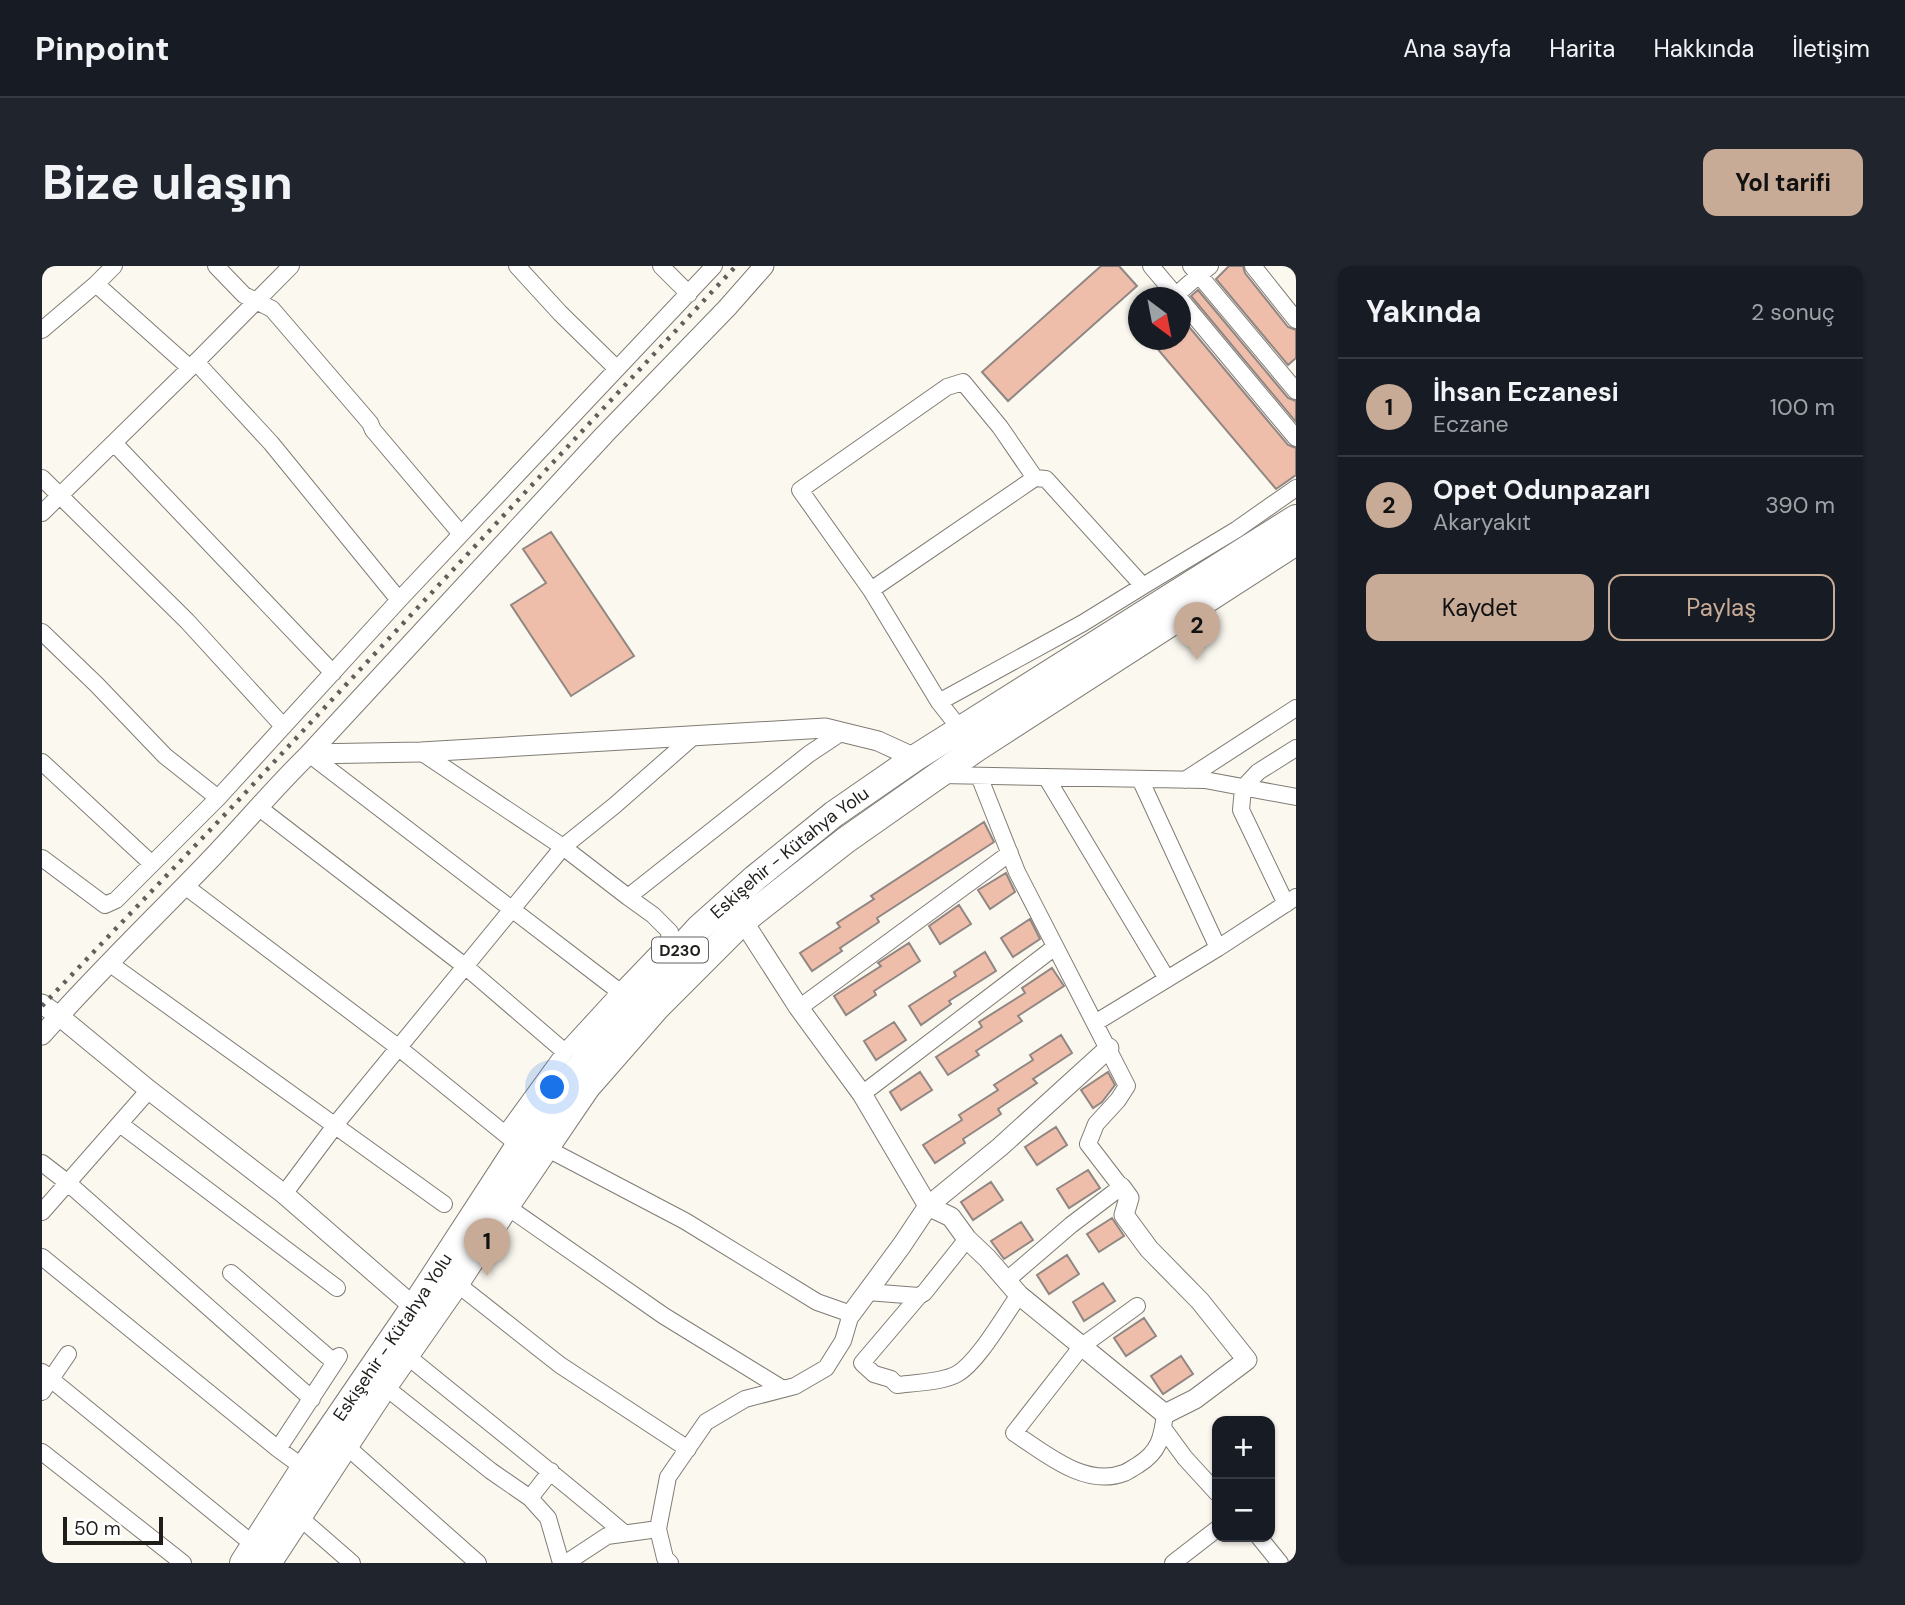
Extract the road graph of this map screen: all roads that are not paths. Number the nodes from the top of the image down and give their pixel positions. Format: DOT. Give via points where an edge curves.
graph roads {
  1 [pos="114,266"];
  2 [pos="216,266"];
  3 [pos="291,266"];
  4 [pos="517,266"];
  5 [pos="661,266"];
  6 [pos="714,266"];
  7 [pos="764,266"];
  8 [pos="1151,266"];
  9 [pos="1253,266"];
  10 [pos="1200,269"];
  11 [pos="96,284"];
  12 [pos="1169,287"];
  13 [pos="1186,287"];
  14 [pos="689,294"];
  15 [pos="257,301"];
  16 [pos="1191,313"];
  17 [pos="1296,320"];
  18 [pos="42,330"];
  19 [pos="193,365"];
  20 [pos="616,368"];
  21 [pos="1293,382"];
  22 [pos="1296,438"];
  23 [pos="114,443"];
  24 [pos="42,478"];
  25 [pos="1035,478"];
  26 [pos="1296,488"];
  27 [pos="60,495"];
  28 [pos="42,513"];
  29 [pos="1296,518"];
  30 [pos="461,534"];
  31 [pos="1296,542"];
  32 [pos="1143,586"];
  33 [pos="871,590"];
  34 [pos="400,600"];
  35 [pos="42,632"];
  36 [pos="333,673"];
  37 [pos="939,702"];
  38 [pos="1296,708"];
  39 [pos="283,726"];
  40 [pos="961,730"];
  41 [pos="842,732"];
  42 [pos="694,736"];
  43 [pos="1296,748"];
  44 [pos="421,752"];
  45 [pos="309,754"];
  46 [pos="915,758"];
  47 [pos="42,762"];
  48 [pos="938,775"];
  49 [pos="979,776"];
  50 [pos="1046,777"];
  51 [pos="1140,779"];
  52 [pos="1185,780"];
  53 [pos="1243,788"];
  54 [pos="1296,797"];
  55 [pos="218,798"];
  56 [pos="258,807"];
  57 [pos="564,847"];
  58 [pos="1010,853"];
  59 [pos="42,858"];
  60 [pos="152,864"];
  61 [pos="185,886"];
  62 [pos="628,897"];
  63 [pos="1291,900"];
  64 [pos="514,909"];
  65 [pos="743,921"];
  66 [pos="1055,947"];
  67 [pos="1218,948"];
  68 [pos="109,963"];
  69 [pos="466,967"];
  70 [pos="1167,979"];
  71 [pos="620,992"];
  72 [pos="42,1004"];
  73 [pos="799,1008"];
  74 [pos="59,1016"];
  75 [pos="1096,1023"];
  76 [pos="42,1035"];
  77 [pos="398,1048"];
  78 [pos="1109,1048"];
  79 [pos="565,1052"];
  80 [pos="149,1090"];
  81 [pos="862,1094"];
  82 [pos="120,1124"];
  83 [pos="336,1125"];
  84 [pos="514,1142"];
  85 [pos="546,1148"];
  86 [pos="42,1163"];
  87 [pos="68,1183"];
  88 [pos="1121,1187"];
  89 [pos="284,1194"];
  90 [pos="444,1204"];
  91 [pos="506,1206"];
  92 [pos="928,1206"];
  93 [pos="42,1212"];
  94 [pos="967,1239"];
  95 [pos="42,1257"];
  96 [pos="231,1273"];
  97 [pos="456,1283"];
  98 [pos="337,1288"];
  99 [pos="1013,1288"];
  100 [pos="867,1292"];
  101 [pos="919,1296"];
  102 [pos="1137,1306"];
  103 [pos="423,1311"];
  104 [pos="851,1314"];
  105 [pos="1082,1346"];
  106 [pos="68,1354"];
  107 [pos="406,1355"];
  108 [pos="45,1381"];
  109 [pos="384,1386"];
  110 [pos="783,1389"];
  111 [pos="312,1399"];
  112 [pos="1164,1421"];
  113 [pos="345,1445"];
  114 [pos="278,1449"];
  115 [pos="688,1449"];
  116 [pos="42,1452"];
  117 [pos="304,1468"];
  118 [pos="551,1471"];
  119 [pos="1212,1488"];
  120 [pos="530,1499"];
  121 [pos="298,1517"];
  122 [pos="658,1529"];
  123 [pos="624,1533"];
  124 [pos="1212,1533"];
  125 [pos="1263,1542"];
  126 [pos="255,1557"];
  127 [pos="183,1563"];
  128 [pos="352,1563"];
  129 [pos="478,1563"];
  130 [pos="563,1563"];
  131 [pos="670,1563"];
  132 [pos="1173,1563"];
  133 [pos="1279,1563"];
  1 -- 11 [label="street"];
  2 -- 15 [label="street" via="244,295"];
  3 -- 15 [label="street"];
  4 -- 20 [label="street"];
  5 -- 14 [label="street"];
  6 -- 14 [label="street"];
  7 -- 45 [label="street"];
  8 -- 12 [label="street"];
  9 -- 17 [label="street"];
  10 -- 13 [label="street"];
  10 -- 21 [label="street"];
  11 -- 18 [label="street"];
  11 -- 19 [label="street"];
  14 -- 20 [label="street"];
  15 -- 19 [label="street"];
  15 -- 30 [label="street" via="272,309"];
  16 -- 22 [label="street"];
  19 -- 23 [label="street"];
  19 -- 34 [label="street" via="271,443"];
  20 -- 30 [label="street"];
  23 -- 27 [label="street"];
  23 -- 36 [label="street"];
  24 -- 27 [label="street"];
  25 -- 32 [label="street" via="1046,479"];
  25 -- 33 [label="street"];
  25 -- 33 [label="street" via="963,382 947,387 800,490"];
  26 -- 32 [label="street"];
  27 -- 28 [label="street"];
  27 -- 39 [label="street" via="187,621"];
  29 -- 40 [label="highway, Eskişehir - Kütahya Yolu / D230"];
  30 -- 34 [label="street"];
  31 -- 48 [label="highway, Eskişehir - Kütahya Yolu / D230"];
  32 -- 37 [label="street"];
  33 -- 37 [label="street"];
  34 -- 36 [label="street"];
  35 -- 55 [label="street" via="165,756"];
  36 -- 39 [label="street"];
  37 -- 40 [label="street"];
  38 -- 52 [label="street"];
  39 -- 55 [label="street"];
  40 -- 46 [label="highway, Eskişehir - Kütahya Yolu / D230"];
  41 -- 42 [label="street" via="825,728"];
  41 -- 46 [label="street" via="878,741"];
  41 -- 62 [label="street"];
  42 -- 44 [label="street"];
  42 -- 57 [label="street"];
  43 -- 53 [label="street" via="1258,772"];
  44 -- 45 [label="street"];
  44 -- 57 [label="street"];
  45 -- 56 [label="street"];
  45 -- 64 [label="street"];
  46 -- 84 [label="highway, Eskişehir - Kütahya Yolu / D230" via="834,814 699,929 624,1010"];
  47 -- 60 [label="street"];
  48 -- 49 [label="street"];
  48 -- 65 [label="highway, Eskişehir - Kütahya Yolu / D230"];
  49 -- 50 [label="street"];
  49 -- 58 [label="street"];
  50 -- 51 [label="street"];
  50 -- 70 [label="street"];
  51 -- 52 [label="street"];
  51 -- 67 [label="street"];
  52 -- 53 [label="street"];
  53 -- 54 [label="street"];
  53 -- 63 [label="street" via="1241,810"];
  55 -- 60 [label="street"];
  56 -- 61 [label="street"];
  56 -- 69 [label="street"];
  57 -- 62 [label="street"];
  57 -- 64 [label="street"];
  58 -- 66 [label="street"];
  58 -- 73 [label="street"];
  59 -- 60 [label="street" via="105,905"];
  61 -- 68 [label="street"];
  61 -- 77 [label="street"];
  62 -- 71 [label="street" via="670,932 668,943"];
  63 -- 67 [label="street"];
  64 -- 69 [label="street"];
  64 -- 71 [label="street"];
  65 -- 73 [label="street"];
  65 -- 85 [label="highway, Eskişehir - Kütahya Yolu / D230" via="657,1007 596,1077"];
  66 -- 75 [label="street"];
  66 -- 81 [label="street"];
  67 -- 70 [label="street"];
  68 -- 74 [label="street"];
  68 -- 83 [label="street"];
  69 -- 77 [label="street"];
  69 -- 79 [label="street"];
  70 -- 75 [label="street"];
  71 -- 79 [label="street"];
  72 -- 74 [label="street"];
  73 -- 81 [label="street"];
  74 -- 76 [label="street"];
  74 -- 80 [label="street"];
  75 -- 78 [label="street"];
  77 -- 83 [label="street"];
  77 -- 84 [label="street"];
  78 -- 88 [label="street" via="1127,1086 1097,1124 1088,1144"];
  78 -- 92 [label="street"];
  79 -- 84 [label="street" via="509,1129"];
  80 -- 82 [label="street"];
  80 -- 89 [label="street"];
  81 -- 92 [label="street"];
  82 -- 87 [label="street"];
  82 -- 98 [label="street"];
  83 -- 89 [label="street"];
  83 -- 90 [label="street"];
  84 -- 103 [label="highway, Eskişehir - Kütahya Yolu / D230"];
  85 -- 91 [label="highway, Eskişehir - Kütahya Yolu / D230"];
  85 -- 104 [label="street" via="685,1221 817,1303"];
  86 -- 87 [label="street"];
  87 -- 93 [label="street"];
  87 -- 111 [label="street"];
  88 -- 99 [label="street" via="1071,1225"];
  88 -- 112 [label="street" via="1129,1198 1124,1215 1136,1233 1247,1360"];
  89 -- 103 [label="street"];
  91 -- 97 [label="highway, Eskişehir - Kütahya Yolu / D230"];
  91 -- 110 [label="street" via="664,1316"];
  92 -- 94 [label="street" via="951,1217"];
  92 -- 100 [label="street"];
  94 -- 99 [label="street"];
  94 -- 101 [label="street"];
  95 -- 114 [label="street"];
  96 -- 111 [label="street" via="337,1359"];
  97 -- 103 [label="highway, Eskişehir - Kütahya Yolu / D230"];
  97 -- 115 [label="street" via="560,1365"];
  99 -- 101 [label="street" via="978,1355 958,1373 897,1385 862,1363"];
  99 -- 105 [label="street"];
  100 -- 101 [label="street"];
  100 -- 104 [label="street"];
  102 -- 105 [label="street"];
  103 -- 107 [label="highway, Eskişehir - Kütahya Yolu / D230"];
  103 -- 117 [label="highway, Eskişehir - Kütahya Yolu / D230"];
  104 -- 110 [label="street" via="843,1341 826,1368"];
  105 -- 112 [label="street"];
  105 -- 112 [label="street" via="1014,1433 1078,1472 1101,1477 1123,1474 1149,1458 1162,1438"];
  106 -- 108 [label="street"];
  107 -- 109 [label="highway, Eskişehir - Kütahya Yolu / D230"];
  107 -- 118 [label="street"];
  108 -- 126 [label="street"];
  109 -- 113 [label="highway, Eskişehir - Kütahya Yolu / D230"];
  109 -- 120 [label="street"];
  110 -- 115 [label="street" via="745,1399 706,1422"];
  111 -- 114 [label="street"];
  112 -- 119 [label="street" via="1185,1458"];
  113 -- 121 [label="highway, Eskişehir - Kütahya Yolu / D230"];
  113 -- 129 [label="street"];
  114 -- 117 [label="street"];
  115 -- 122 [label="street" via="668,1477"];
  116 -- 127 [label="street"];
  117 -- 126 [label="highway, Eskişehir - Kütahya Yolu / D230"];
  118 -- 120 [label="street"];
  118 -- 123 [label="street"];
  120 -- 130 [label="street" via="548,1518"];
  121 -- 126 [label="highway, Eskişehir - Kütahya Yolu / D230"];
  121 -- 128 [label="street"];
  122 -- 123 [label="street"];
  122 -- 131 [label="street"];
  123 -- 130 [label="street" via="607,1536"];
  124 -- 132 [label="street"];
  125 -- 133 [label="street"];
}
